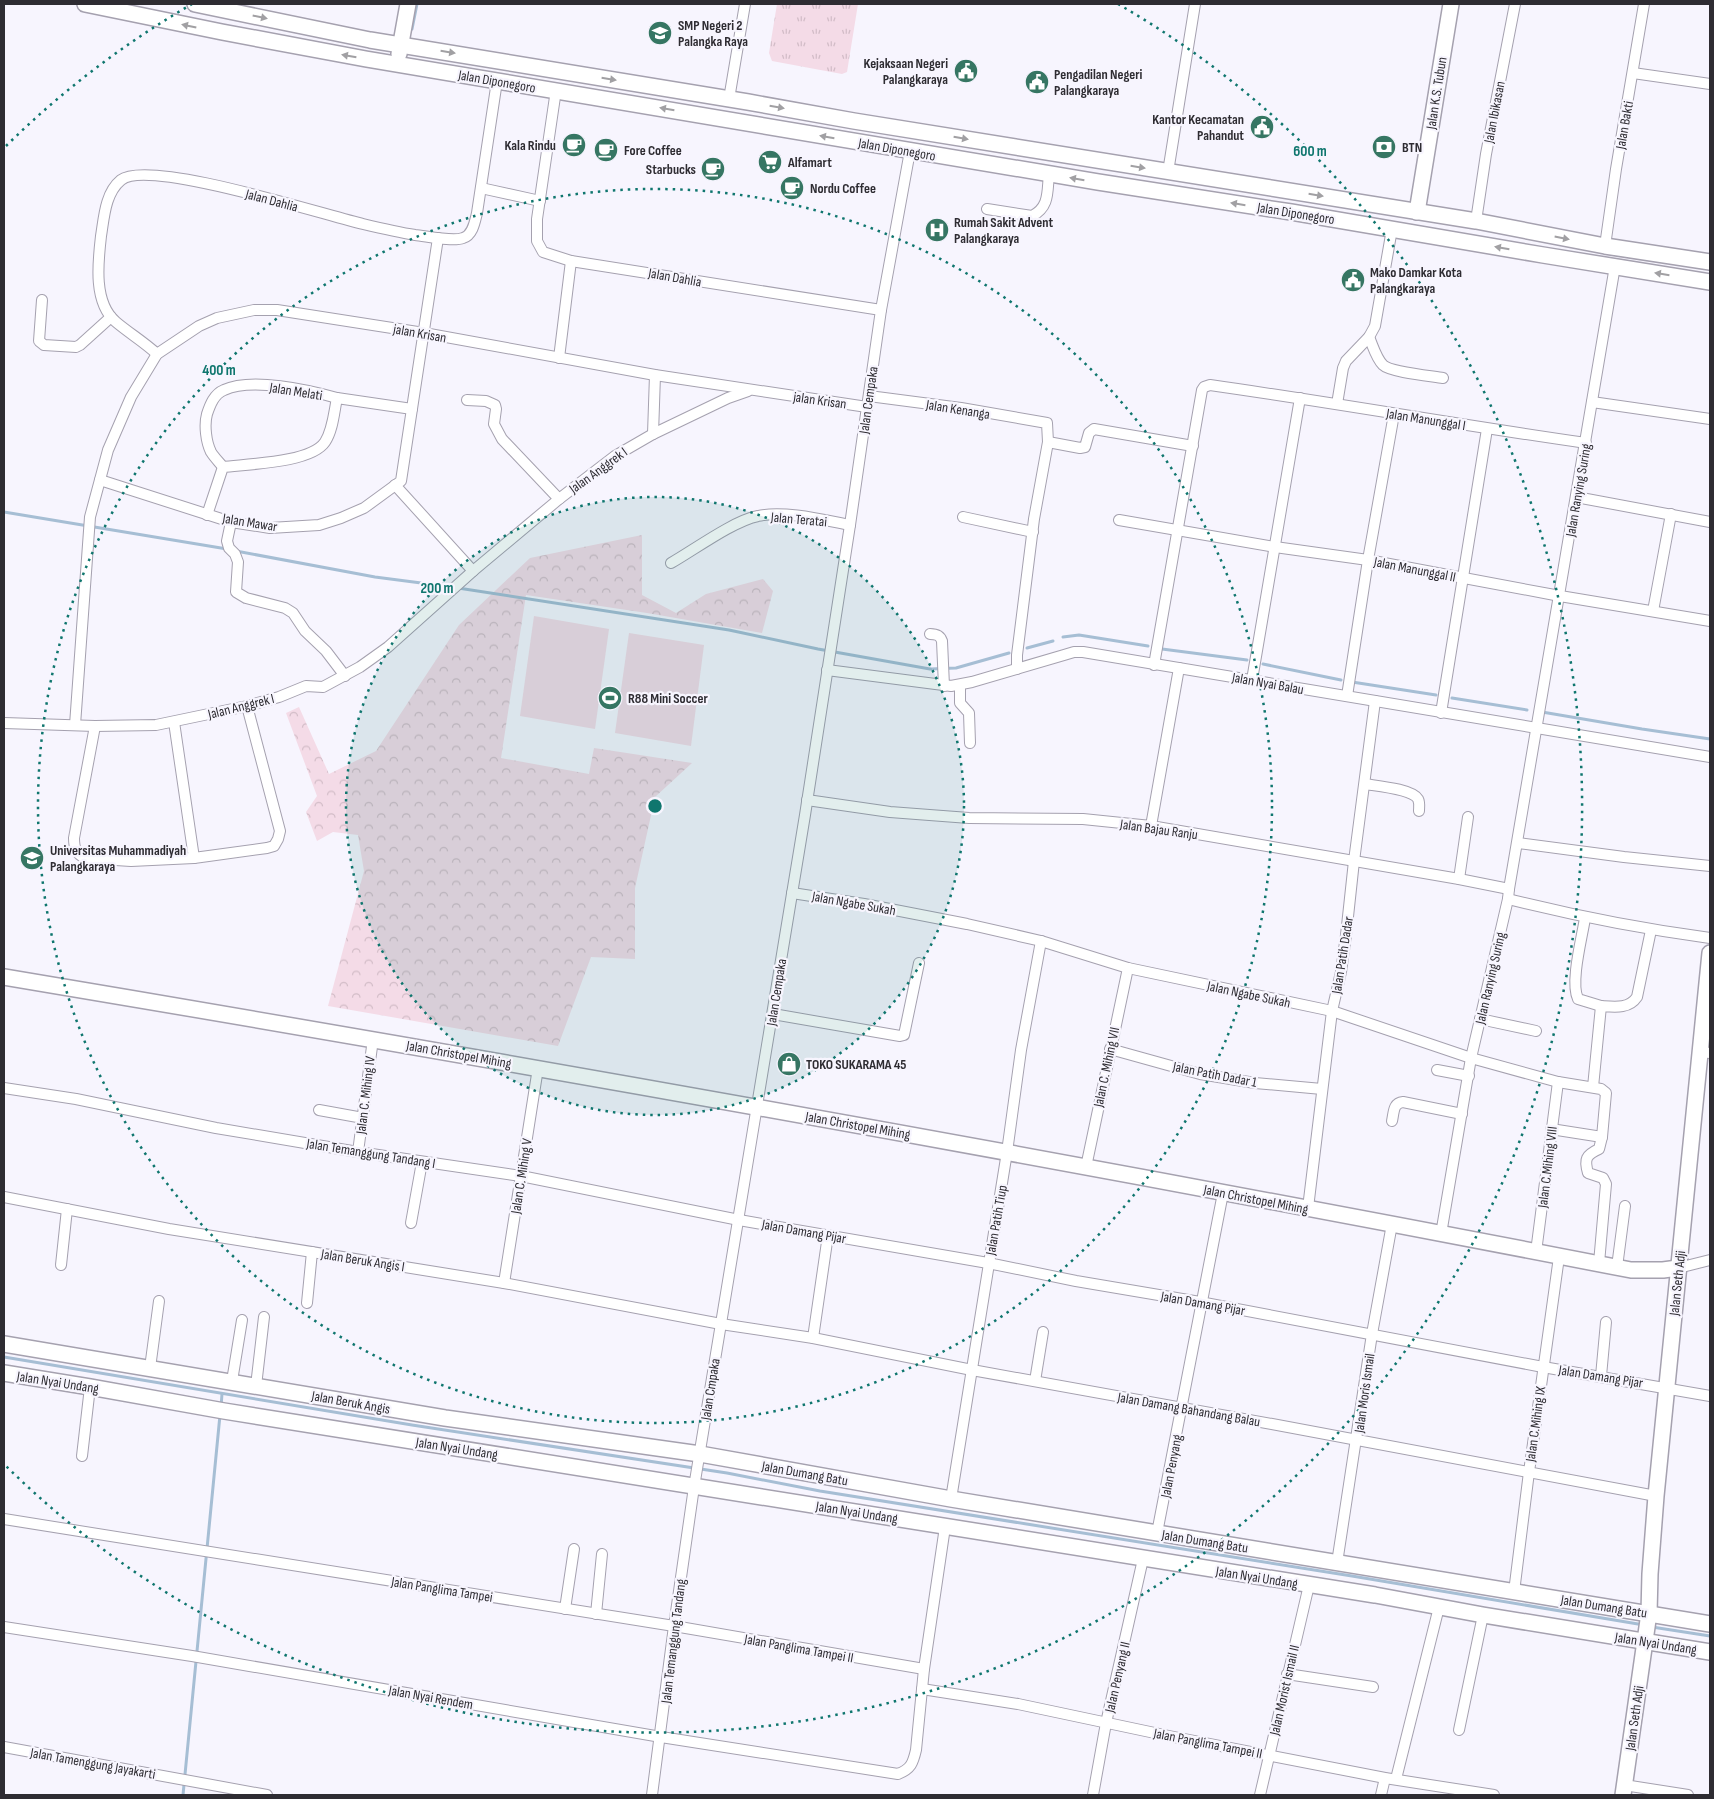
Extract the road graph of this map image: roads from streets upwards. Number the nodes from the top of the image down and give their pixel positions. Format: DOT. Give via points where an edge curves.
graph roads {
  1 [pos="85,4"];
  2 [pos="199,4"];
  3 [pos="408,4"];
  4 [pos="745,4"];
  5 [pos="1195,4"];
  6 [pos="1451,4"];
  7 [pos="1515,4"];
  8 [pos="1644,4"];
  9 [pos="400,45"];
  10 [pos="397,63"];
  11 [pos="1633,73"];
  12 [pos="497,81"];
  13 [pos="1710,84"];
  14 [pos="556,90"];
  15 [pos="728,99"];
  16 [pos="912,130"];
  17 [pos="1013,147"];
  18 [pos="910,151"];
  19 [pos="1011,167"];
  20 [pos="1168,172"];
  21 [pos="1049,174"];
  22 [pos="481,188"];
  23 [pos="1294,192"];
  24 [pos="540,201"];
  25 [pos="987,209"];
  26 [pos="1291,212"];
  27 [pos="1418,212"];
  28 [pos="1476,221"];
  29 [pos="1392,229"];
  30 [pos="438,238"];
  31 [pos="1605,246"];
  32 [pos="571,261"];
  33 [pos="1710,262"];
  34 [pos="1615,266"];
  35 [pos="1710,282"];
  36 [pos="42,300"];
  37 [pos="881,310"];
  38 [pos="111,317"];
  39 [pos="424,333"];
  40 [pos="1369,337"];
  41 [pos="157,354"];
  42 [pos="559,358"];
  43 [pos="655,375"];
  44 [pos="1443,378"];
  45 [pos="751,390"];
  46 [pos="337,398"];
  47 [pos="1300,398"];
  48 [pos="467,400"];
  49 [pos="868,402"];
  50 [pos="1592,402"];
  51 [pos="1337,404"];
  52 [pos="412,409"];
  53 [pos="1394,414"];
  54 [pos="1710,419"];
  55 [pos="1486,429"];
  56 [pos="653,434"];
  57 [pos="1048,442"];
  58 [pos="1586,443"];
  59 [pos="1193,446"];
  60 [pos="223,467"];
  61 [pos="100,480"];
  62 [pos="395,485"];
  63 [pos="1576,496"];
  64 [pos="559,499"];
  65 [pos="207,514"];
  66 [pos="1671,514"];
  67 [pos="963,517"];
  68 [pos="1119,520"];
  69 [pos="231,522"];
  70 [pos="1710,522"];
  71 [pos="850,524"];
  72 [pos="1178,530"];
  73 [pos="1033,532"];
  74 [pos="1274,547"];
  75 [pos="1368,560"];
  76 [pos="671,564"];
  77 [pos="474,571"];
  78 [pos="1462,578"];
  79 [pos="1560,596"];
  80 [pos="1653,611"];
  81 [pos="1710,621"];
  82 [pos="930,634"];
  83 [pos="1155,657"];
  84 [pos="1017,662"];
  85 [pos="1179,668"];
  86 [pos="827,670"];
  87 [pos="1253,673"];
  88 [pos="345,676"];
  89 [pos="945,679"];
  90 [pos="960,685"];
  91 [pos="1347,690"];
  92 [pos="1375,701"];
  93 [pos="247,706"];
  94 [pos="1442,706"];
  95 [pos="1538,721"];
  96 [pos="174,722"];
  97 [pos="4,723"];
  98 [pos="75,725"];
  99 [pos="95,726"];
  100 [pos="970,743"];
  101 [pos="1710,757"];
  102 [pos="1365,784"];
  103 [pos="807,800"];
  104 [pos="1419,811"];
  105 [pos="1468,817"];
  106 [pos="1151,826"];
  107 [pos="1518,843"];
  108 [pos="194,858"];
  109 [pos="1354,861"];
  110 [pos="1710,866"];
  111 [pos="1459,879"];
  112 [pos="792,893"];
  113 [pos="1509,894"];
  114 [pos="1585,918"];
  115 [pos="1651,930"];
  116 [pos="1710,938"];
  117 [pos="1041,941"];
  118 [pos="1710,953"];
  119 [pos="919,963"];
  120 [pos="1128,968"];
  121 [pos="4,977"];
  122 [pos="1601,1006"];
  123 [pos="1332,1012"];
  124 [pos="773,1014"];
  125 [pos="1480,1019"];
  126 [pos="1536,1031"];
  127 [pos="372,1039"];
  128 [pos="1110,1049"];
  129 [pos="1705,1053"];
  130 [pos="1471,1058"];
  131 [pos="538,1068"];
  132 [pos="1437,1070"];
  133 [pos="1469,1076"];
  134 [pos="1558,1082"];
  135 [pos="4,1088"];
  136 [pos="1593,1088"];
  137 [pos="1322,1089"];
  138 [pos="758,1107"];
  139 [pos="319,1110"];
  140 [pos="1462,1114"];
  141 [pos="362,1118"];
  142 [pos="1392,1121"];
  143 [pos="1552,1129"];
  144 [pos="1602,1137"];
  145 [pos="358,1152"];
  146 [pos="1007,1152"];
  147 [pos="422,1162"];
  148 [pos="1086,1167"];
  149 [pos="521,1176"];
  150 [pos="1223,1192"];
  151 [pos="4,1196"];
  152 [pos="1625,1206"];
  153 [pos="1308,1208"];
  154 [pos="67,1209"];
  155 [pos="739,1220"];
  156 [pos="411,1223"];
  157 [pos="1392,1224"];
  158 [pos="1441,1234"];
  159 [pos="828,1235"];
  160 [pos="312,1252"];
  161 [pos="1536,1252"];
  162 [pos="1559,1256"];
  163 [pos="1710,1260"];
  164 [pos="988,1263"];
  165 [pos="1598,1263"];
  166 [pos="61,1265"];
  167 [pos="1617,1267"];
  168 [pos="1678,1268"];
  169 [pos="504,1283"];
  170 [pos="159,1301"];
  171 [pos="1200,1302"];
  172 [pos="307,1303"];
  173 [pos="264,1317"];
  174 [pos="242,1320"];
  175 [pos="1606,1322"];
  176 [pos="721,1324"];
  177 [pos="1043,1332"];
  178 [pos="1372,1334"];
  179 [pos="813,1338"];
  180 [pos="4,1344"];
  181 [pos="1543,1367"];
  182 [pos="150,1368"];
  183 [pos="972,1370"];
  184 [pos="4,1373"];
  185 [pos="1600,1376"];
  186 [pos="1035,1381"];
  187 [pos="232,1382"];
  188 [pos="256,1386"];
  189 [pos="90,1387"];
  190 [pos="1667,1387"];
  191 [pos="1710,1396"];
  192 [pos="1182,1408"];
  193 [pos="1357,1440"];
  194 [pos="82,1456"];
  195 [pos="699,1456"];
  196 [pos="1529,1472"];
  197 [pos="694,1484"];
  198 [pos="1656,1496"];
  199 [pos="951,1499"];
  200 [pos="4,1519"];
  201 [pos="945,1527"];
  202 [pos="1157,1533"];
  203 [pos="574,1549"];
  204 [pos="602,1554"];
  205 [pos="1143,1559"];
  206 [pos="1337,1563"];
  207 [pos="1309,1585"];
  208 [pos="1514,1592"];
  209 [pos="1439,1607"];
  210 [pos="564,1609"];
  211 [pos="596,1614"];
  212 [pos="1483,1615"];
  213 [pos="1648,1616"];
  214 [pos="1710,1624"];
  215 [pos="674,1626"];
  216 [pos="4,1627"];
  217 [pos="1646,1639"];
  218 [pos="1710,1652"];
  219 [pos="924,1670"];
  220 [pos="1288,1674"];
  221 [pos="1372,1687"];
  222 [pos="922,1689"];
  223 [pos="1106,1723"];
  224 [pos="1459,1730"];
  225 [pos="661,1737"];
  226 [pos="4,1747"];
  227 [pos="1268,1754"];
  228 [pos="1385,1778"];
  229 [pos="1396,1779"];
  230 [pos="1623,1790"];
  231 [pos="1478,1794"];
  232 [pos="267,1795"];
  233 [pos="652,1795"];
  234 [pos="1093,1795"];
  235 [pos="1260,1795"];
  236 [pos="1382,1795"];
  237 [pos="1494,1795"];
  238 [pos="1688,1795"];
  10 -- 1 [label="street, Jalan Diponegoro, one-way"];
  2 -- 9 [label="street, Jalan Diponegoro, one-way"];
  3 -- 9 [label="street"];
  4 -- 15 [label="street"];
  5 -- 20 [label="street"];
  6 -- 27 [label="street, Jalan K.S. Tubun"];
  7 -- 28 [label="street, Jalan Ibikasan"];
  8 -- 11 [label="street, Jalan Bakti"];
  9 -- 10 [label="street"];
  9 -- 15 [label="street, Jalan Diponegoro, one-way"];
  10 -- 12 [label="street, Jalan Diponegoro"];
  11 -- 13 [label="street"];
  11 -- 31 [label="street, Jalan Bakti"];
  12 -- 14 [label="street, Jalan Diponegoro"];
  12 -- 22 [label="street, Jalan Dahlia"];
  18 -- 14 [label="street, Jalan Diponegoro, one-way"];
  14 -- 24 [label="street, Jalan Dahlia"];
  15 -- 16 [label="street, Jalan Diponegoro, one-way"];
  16 -- 17 [label="street, Jalan Diponegoro, one-way"];
  16 -- 18 [label="street"];
  17 -- 19 [label="street"];
  17 -- 20 [label="street, Jalan Diponegoro, one-way"];
  18 -- 19 [label="street, Jalan Diponegoro"];
  18 -- 37 [label="street, Jalan Cempaka"];
  19 -- 21 [label="street, Jalan Diponegoro"];
  20 -- 23 [label="street, Jalan Diponegoro"];
  21 -- 25 [label="street" via="1045,204 1032,216"];
  26 -- 21 [label="street, Jalan Diponegoro, one-way"];
  22 -- 24 [label="street"];
  22 -- 30 [label="street, Jalan Dahlia" via="470,233 464,238"];
  23 -- 26 [label="street"];
  23 -- 27 [label="street, Jalan Diponegoro, one-way"];
  24 -- 32 [label="street, Jalan Dahlia" via="536,226 538,245 544,252"];
  26 -- 29 [label="street, Jalan Diponegoro"];
  27 -- 28 [label="street, Jalan Diponegoro"];
  28 -- 31 [label="street, Jalan Diponegoro, one-way"];
  34 -- 29 [label="street, Jalan Diponegoro, one-way"];
  29 -- 40 [label="street" via="1375,326"];
  30 -- 38 [label="street, Jalan Dahlia" via="363,224 219,186 135,175 122,179 113,188 105,213 98,276 104,305"];
  30 -- 39 [label="street"];
  31 -- 33 [label="street, Jalan Diponegoro"];
  32 -- 37 [label="street, Jalan Dahlia"];
  32 -- 42 [label="street"];
  35 -- 34 [label="street, Jalan Diponegoro, one-way"];
  34 -- 50 [label="street, Jalan Ranying Suring"];
  36 -- 38 [label="street" via="39,341 44,345 80,345"];
  37 -- 49 [label="street, Jalan Cempaka"];
  38 -- 41 [label="street, Jalan Dahlia"];
  39 -- 41 [label="street, jalan Krisan" via="276,310 254,310 217,318 199,326"];
  39 -- 42 [label="street, jalan Krisan"];
  39 -- 52 [label="street"];
  40 -- 44 [label="street" via="1384,366"];
  40 -- 51 [label="street" via="1346,361"];
  41 -- 61 [label="street, jalan Krisan" via="116,429"];
  42 -- 43 [label="street, jalan Krisan"];
  43 -- 45 [label="street, jalan Krisan"];
  43 -- 56 [label="street"];
  45 -- 49 [label="street, jalan Krisan"];
  45 -- 56 [label="street, Jalan Anggrek I"];
  46 -- 52 [label="street, Jalan Melati"];
  46 -- 60 [label="street, Jalan Melati" via="330,431 318,450 292,459"];
  46 -- 60 [label="street, Jalan Melati" via="283,386 223,390 210,404 206,418 210,452"];
  47 -- 51 [label="street, Jalan Manunggal I"];
  47 -- 59 [label="street, Jalan Manunggal I" via="1204,386"];
  47 -- 74 [label="street"];
  48 -- 64 [label="street" via="495,405 494,424 502,439"];
  49 -- 57 [label="street, Jalan Kenanga" via="961,408 1047,424"];
  49 -- 71 [label="street, Jalan Cempaka"];
  50 -- 54 [label="street"];
  50 -- 58 [label="street, Jalan Ranying Suring"];
  51 -- 53 [label="street, Jalan Manunggal I"];
  52 -- 62 [label="street" via="401,481"];
  53 -- 55 [label="street, Jalan Manunggal I"];
  53 -- 75 [label="street"];
  55 -- 58 [label="street, Jalan Manunggal I"];
  55 -- 78 [label="street"];
  56 -- 64 [label="street, Jalan Anggrek I" via="615,456"];
  57 -- 59 [label="street" via="1085,447 1089,432 1094,429"];
  57 -- 73 [label="street"];
  58 -- 63 [label="street, Jalan Ranying Suring"];
  59 -- 72 [label="street"];
  60 -- 65 [label="street"];
  61 -- 65 [label="street, Jalan Mawar"];
  61 -- 98 [label="street, jalan Krisan" via="89,519"];
  62 -- 69 [label="street, Jalan Mawar" via="364,508 319,525 270,528"];
  62 -- 77 [label="street"];
  63 -- 66 [label="street"];
  63 -- 79 [label="street, Jalan Ranying Suring"];
  64 -- 77 [label="street, Jalan Anggrek I"];
  65 -- 69 [label="street, Jalan Mawar"];
  66 -- 70 [label="street"];
  66 -- 80 [label="street"];
  67 -- 73 [label="street"];
  68 -- 72 [label="street, Jalan Manunggal II"];
  69 -- 88 [label="street" via="227,541 238,562 237,593 293,612 305,631"];
  71 -- 76 [label="street, Jalan Teratai" via="807,517 759,516 741,522"];
  71 -- 86 [label="street, Jalan Cempaka"];
  72 -- 74 [label="street, Jalan Manunggal II"];
  72 -- 83 [label="street"];
  73 -- 84 [label="street"];
  74 -- 75 [label="street, Jalan Manunggal II"];
  74 -- 87 [label="street"];
  75 -- 78 [label="street, Jalan Manunggal II"];
  75 -- 91 [label="street"];
  77 -- 88 [label="street, Jalan Anggrek I" via="388,647"];
  78 -- 79 [label="street, Jalan Manunggal II"];
  78 -- 94 [label="street"];
  79 -- 80 [label="street, Jalan Manunggal II"];
  79 -- 95 [label="street, Jalan Ranying Suring"];
  80 -- 81 [label="street, Jalan Manunggal II"];
  82 -- 89 [label="street" via="941,637"];
  83 -- 84 [label="street, Jalan Nyai Balau" via="1074,652"];
  83 -- 85 [label="street, Jalan Nyai Balau"];
  84 -- 90 [label="street, Jalan Nyai Balau"];
  85 -- 87 [label="street, Jalan Nyai Balau"];
  85 -- 106 [label="street"];
  86 -- 89 [label="street, Jalan Nyai Balau"];
  86 -- 103 [label="street, Jalan Cempaka"];
  87 -- 91 [label="street, Jalan Nyai Balau"];
  88 -- 93 [label="street, Jalan Anggrek I" via="323,687 306,686"];
  89 -- 90 [label="street, Jalan Nyai Balau"];
  90 -- 100 [label="street" via="960,703 969,713"];
  91 -- 92 [label="street, Jalan Nyai Balau"];
  92 -- 94 [label="street, Jalan Nyai Balau"];
  92 -- 102 [label="street, Jalan Patih Dadar"];
  93 -- 96 [label="street, Jalan Anggrek I"];
  93 -- 108 [label="street" via="280,831 278,839 274,846 267,848"];
  94 -- 95 [label="street, Jalan Nyai Balau"];
  95 -- 101 [label="street, Jalan Nyai Balau"];
  95 -- 107 [label="street, Jalan Ranying Suring"];
  96 -- 99 [label="street, Jalan Anggrek I"];
  96 -- 108 [label="street"];
  97 -- 98 [label="street, Jalan Anggrek I"];
  98 -- 99 [label="street, Jalan Anggrek I"];
  99 -- 108 [label="street" via="74,838 74,847 79,855 131,861"];
  102 -- 104 [label="street" via="1413,794 1418,798"];
  102 -- 109 [label="street, Jalan Patih Dadar"];
  103 -- 106 [label="street, Jalan Bajau Ranju" via="890,812 969,818 1083,819"];
  103 -- 112 [label="street, Jalan Cempaka"];
  105 -- 111 [label="street"];
  106 -- 109 [label="street, Jalan Bajau Ranju"];
  107 -- 110 [label="street"];
  107 -- 113 [label="street, Jalan Ranying Suring"];
  109 -- 111 [label="street, Jalan Bajau Ranju"];
  109 -- 123 [label="street, Jalan Patih Dadar" via="1341,972"];
  111 -- 113 [label="street, Jalan Bajau Ranju"];
  112 -- 117 [label="street, Jalan Ngabe Sukah" via="864,904"];
  112 -- 124 [label="street, Jalan Cempaka"];
  113 -- 114 [label="street, Jalan Bajau Ranju"];
  113 -- 125 [label="street, Jalan Ranying Suring"];
  114 -- 115 [label="street, Jalan Bajau Ranju"];
  114 -- 122 [label="street" via="1575,992 1578,999"];
  115 -- 116 [label="street, Jalan Bajau Ranju"];
  115 -- 122 [label="street" via="1638,997 1626,1006"];
  117 -- 120 [label="street, Jalan Ngabe Sukah"];
  117 -- 146 [label="street, Jalan Patih Tiup"];
  118 -- 129 [label="street, Jalan Seth Adji"];
  119 -- 124 [label="street" via="904,1035"];
  120 -- 123 [label="street, Jalan Ngabe Sukah"];
  120 -- 128 [label="street, Jalan C. Mihing VII"];
  121 -- 127 [label="street, Jalan Christopel Mihing"];
  122 -- 136 [label="street"];
  123 -- 130 [label="street, Jalan Ngabe Sukah"];
  123 -- 137 [label="street, Jalan Patih Dadar"];
  124 -- 138 [label="street, Jalan Cempaka"];
  125 -- 126 [label="street"];
  125 -- 130 [label="street, Jalan Ranying Suring"];
  127 -- 131 [label="street, Jalan Christopel Mihing"];
  127 -- 141 [label="street, Jalan C. Mihing IV"];
  128 -- 137 [label="street, Jalan Patih Dadar 1" via="1200,1074"];
  128 -- 148 [label="street, Jalan C. Mihing VII"];
  129 -- 168 [label="street, Jalan Seth Adji"];
  130 -- 133 [label="street, Jalan Ranying Suring"];
  130 -- 134 [label="street, Jalan Ngabe Sukah"];
  131 -- 138 [label="street, Jalan Christopel Mihing"];
  131 -- 149 [label="street, Jalan C. Mihing V"];
  132 -- 133 [label="street"];
  133 -- 140 [label="street, Jalan Ranying Suring"];
  134 -- 136 [label="street, Jalan Ngabe Sukah"];
  134 -- 143 [label="street, Jalan C.Mihing VIII"];
  135 -- 145 [label="street, Jalan Temanggung Tandang I"];
  136 -- 144 [label="street" via="1606,1093"];
  137 -- 153 [label="street, Jalan Patih Dadar"];
  138 -- 146 [label="street, Jalan Christopel Mihing"];
  138 -- 155 [label="street, Jalan Cempaka"];
  139 -- 141 [label="street"];
  140 -- 142 [label="street" via="1398,1102"];
  140 -- 158 [label="street, Jalan Ranying Suring"];
  141 -- 145 [label="street, Jalan C. Mihing IV"];
  143 -- 144 [label="street"];
  143 -- 161 [label="street, Jalan C.Mihing VIII"];
  144 -- 165 [label="street" via="1598,1149 1586,1158 1588,1173 1603,1178 1606,1184"];
  145 -- 147 [label="street, Jalan Temanggung Tandang I"];
  146 -- 148 [label="street, Jalan Christopel Mihing"];
  146 -- 164 [label="street, Jalan Patih Tiup"];
  147 -- 149 [label="street, Jalan Temanggung Tandang I"];
  147 -- 156 [label="street"];
  148 -- 150 [label="street, Jalan Christopel Mihing"];
  149 -- 155 [label="street, Jalan Temanggung Tandang I"];
  149 -- 169 [label="street, Jalan C. Mihing V"];
  150 -- 153 [label="street, Jalan Christopel Mihing"];
  150 -- 171 [label="street, Jalan Penyang"];
  151 -- 154 [label="street, Jalan Beruk Angis I"];
  152 -- 167 [label="street"];
  153 -- 157 [label="street, Jalan Christopel Mihing"];
  154 -- 160 [label="street, Jalan Beruk Angis I"];
  154 -- 166 [label="street"];
  155 -- 159 [label="street, Jalan Damang Pijar"];
  155 -- 176 [label="street, Jalan Cempaka"];
  157 -- 158 [label="street, Jalan Christopel Mihing"];
  157 -- 178 [label="street, Jalan Moris Ismail"];
  158 -- 161 [label="street, Jalan Christopel Mihing"];
  159 -- 164 [label="street, Jalan Damang Pijar"];
  159 -- 179 [label="street"];
  160 -- 169 [label="street, Jalan Beruk Angis I"];
  160 -- 172 [label="street"];
  161 -- 162 [label="street, Jalan Christopel Mihing"];
  162 -- 165 [label="street, Jalan Christopel Mihing"];
  162 -- 181 [label="street, Jalan C.Mihing IX"];
  163 -- 168 [label="street, Jalan Christopel Mihing"];
  164 -- 171 [label="street, Jalan Damang Pijar"];
  164 -- 183 [label="street, Jalan Patih Tiup"];
  165 -- 167 [label="street, Jalan Christopel Mihing"];
  167 -- 168 [label="street, Jalan Christopel Mihing" via="1644,1270"];
  168 -- 190 [label="street, Jalan Seth Adji"];
  169 -- 176 [label="street, Jalan Beruk Angis I"];
  170 -- 182 [label="street"];
  171 -- 178 [label="street, Jalan Damang Pijar"];
  171 -- 192 [label="street, Jalan Penyang"];
  173 -- 188 [label="street"];
  174 -- 187 [label="street"];
  175 -- 185 [label="street"];
  176 -- 179 [label="street, Jalan Damang Bahandang Balau"];
  176 -- 195 [label="street, Jalan Cmpaka"];
  177 -- 186 [label="street"];
  178 -- 181 [label="street, Jalan Damang Pijar"];
  178 -- 193 [label="street, Jalan Moris Ismail"];
  179 -- 183 [label="street, Jalan Damang Bahandang Balau"];
  180 -- 182 [label="street, Jalan Beruk Angis"];
  181 -- 185 [label="street, Jalan Damang Pijar"];
  181 -- 196 [label="street, Jalan C.Mihing IX"];
  182 -- 187 [label="street, Jalan Beruk Angis"];
  183 -- 186 [label="street, Jalan Damang Bahandang Balau"];
  183 -- 199 [label="street, Jalan Patih Tiup"];
  184 -- 189 [label="street, Jalan Nyai Undang"];
  185 -- 190 [label="street, Jalan Damang Pijar"];
  186 -- 192 [label="street, Jalan Damang Bahandang Balau"];
  187 -- 188 [label="street, Jalan Beruk Angis"];
  188 -- 195 [label="street, Jalan Beruk Angis"];
  189 -- 194 [label="street"];
  189 -- 197 [label="street, Jalan Nyai Undang"];
  190 -- 191 [label="street, Jalan Damang Pijar"];
  190 -- 198 [label="street, Jalan Seth Adji"];
  192 -- 193 [label="street, Jalan Damang Bahandang Balau"];
  192 -- 202 [label="street, Jalan Penyang"];
  193 -- 196 [label="street, Jalan Damang Bahandang Balau"];
  193 -- 206 [label="street, Jalan Moris Ismail"];
  195 -- 197 [label="street, Jalan Cmpaka"];
  195 -- 199 [label="street, Jalan Dumang Batu"];
  196 -- 198 [label="street, Jalan Damang Bahandang Balau"];
  196 -- 208 [label="street, Jalan C.Mihing IX"];
  197 -- 201 [label="street, Jalan Nyai Undang"];
  197 -- 215 [label="street, Jalan Temanggung Tandang"];
  198 -- 213 [label="street, Jalan Seth Adji"];
  199 -- 202 [label="street, Jalan Dumang Batu"];
  200 -- 210 [label="street, Jalan Panglima Tampei"];
  201 -- 205 [label="street, Jalan Nyai Undang"];
  201 -- 219 [label="street, Jalan Nyai Rendem"];
  202 -- 206 [label="street, Jalan Dumang Batu"];
  203 -- 210 [label="street"];
  204 -- 211 [label="street"];
  205 -- 207 [label="street, Jalan Nyai Undang"];
  205 -- 223 [label="street, Jalan Penyang II"];
  206 -- 208 [label="street, Jalan Dumang Batu"];
  207 -- 209 [label="street, Jalan Nyai Undang"];
  207 -- 220 [label="street, Jalan Morist Ismail II"];
  208 -- 213 [label="street, Jalan Dumang Batu"];
  209 -- 212 [label="street, Jalan Nyai Undang"];
  209 -- 229 [label="street"];
  210 -- 211 [label="street, Jalan Panglima Tampei"];
  211 -- 215 [label="street, Jalan Panglima Tampei"];
  212 -- 217 [label="street, Jalan Nyai Undang"];
  212 -- 224 [label="street"];
  213 -- 214 [label="street, Jalan Dumang Batu"];
  213 -- 217 [label="street, Jalan Seth Adji"];
  215 -- 219 [label="street, Jalan Panglima Tampei II"];
  215 -- 225 [label="street, Jalan Temanggung Tandang"];
  216 -- 225 [label="street, Jalan Nyai Rendem" via="197,1656"];
  217 -- 218 [label="street, Jalan Nyai Undang"];
  217 -- 230 [label="street, Jalan Seth Adji"];
  219 -- 222 [label="street, Jalan Nyai Rendem"];
  220 -- 221 [label="street"];
  220 -- 227 [label="street, Jalan Morist Ismail II"];
  222 -- 223 [label="street, Jalan Panglima Tampei II" via="1018,1704"];
  222 -- 225 [label="street, Jalan Nyai Rendem" via="913,1763 898,1774"];
  223 -- 227 [label="street, Jalan Panglima Tampei II"];
  223 -- 234 [label="street, Jalan Penyang II"];
  225 -- 233 [label="street, Jalan Temanggung Tandang"];
  226 -- 232 [label="street, Jalan Tamenggung Jayakarti"];
  227 -- 228 [label="street, Jalan Panglima Tampei II"];
  227 -- 235 [label="street, Jalan Morist Ismail II"];
  228 -- 229 [label="street, Jalan Panglima Tampei II"];
  228 -- 236 [label="street"];
  229 -- 231 [label="street, Jalan Panglima Tampei II"];
  230 -- 238 [label="street"];
  231 -- 237 [label="street, Jalan Panglima Tampei II"];
}
